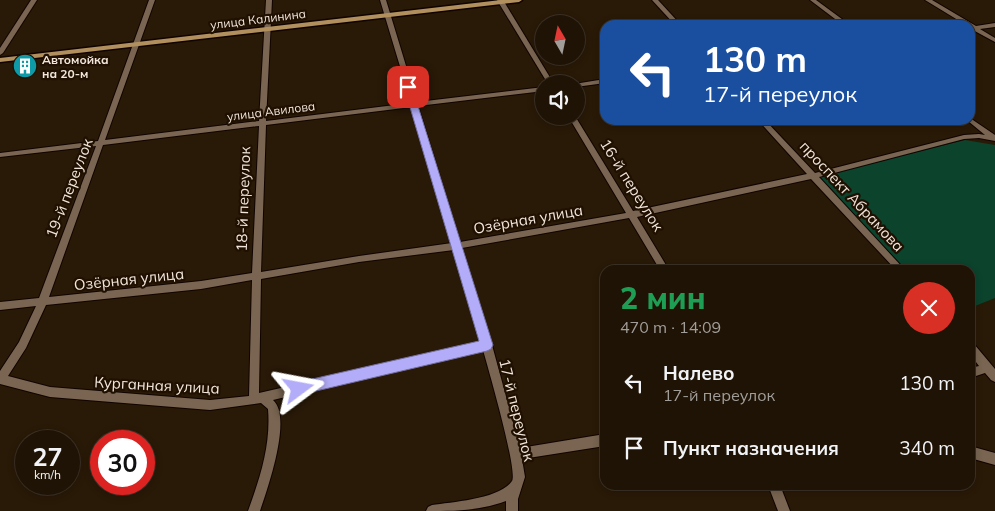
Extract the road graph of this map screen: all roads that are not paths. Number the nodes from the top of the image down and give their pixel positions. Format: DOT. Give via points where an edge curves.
graph roads {
  1 [pos="34,0"];
  2 [pos="152,0"];
  3 [pos="269,0"];
  4 [pos="383,0"];
  5 [pos="519,0"];
  6 [pos="655,0"];
  7 [pos="813,0"];
  8 [pos="928,0"];
  9 [pos="500,1"];
  10 [pos="386,16"];
  11 [pos="673,20"];
  12 [pos="840,20"];
  13 [pos="961,20"];
  14 [pos="995,25"];
  15 [pos="975,26"];
  16 [pos="975,28"];
  17 [pos="267,29"];
  18 [pos="995,40"];
  19 [pos="137,44"];
  20 [pos="0,53"];
  21 [pos="0,60"];
  22 [pos="545,75"];
  23 [pos="600,82"];
  24 [pos="585,84"];
  25 [pos="535,90"];
  26 [pos="413,105"];
  27 [pos="261,123"];
  28 [pos="975,124"];
  29 [pos="576,125"];
  30 [pos="766,125"];
  31 [pos="995,139"];
  32 [pos="101,142"];
  33 [pos="0,155"];
  34 [pos="812,176"];
  35 [pos="631,215"];
  36 [pos="456,246"];
  37 [pos="662,265"];
  38 [pos="896,265"];
  39 [pos="256,277"];
  40 [pos="42,301"];
  41 [pos="0,306"];
  42 [pos="487,345"];
  43 [pos="975,353"];
  44 [pos="987,368"];
  45 [pos="975,372"];
  46 [pos="995,377"];
  47 [pos="0,379"];
  48 [pos="258,399"];
  49 [pos="600,441"];
  50 [pos="975,453"];
  51 [pos="516,454"];
  52 [pos="995,459"];
  53 [pos="519,477"];
  54 [pos="776,490"];
  55 [pos="254,511"];
  56 [pos="432,511"];
  57 [pos="512,511"];
  58 [pos="784,511"];
  1 -- 20 [label="street"];
  2 -- 19 [label="street, 19-й переулок"];
  3 -- 17 [label="street, 18-й переулок"];
  4 -- 10 [label="street, 17-й переулок"];
  5 -- 9 [label="main road, улица Калинина"];
  6 -- 11 [label="street"];
  7 -- 12 [label="street"];
  8 -- 13 [label="street"];
  9 -- 10 [label="main road, улица Калинина"];
  9 -- 22 [label="street"];
  10 -- 17 [label="main road, улица Калинина"];
  10 -- 26 [label="street, 17-й переулок"];
  14 -- 15 [label="street"];
  16 -- 18 [label="street"];
  17 -- 19 [label="main road, улица Калинина"];
  17 -- 27 [label="street, 18-й переулок"];
  19 -- 21 [label="main road, улица Калинина"];
  19 -- 32 [label="street, 19-й переулок"];
  23 -- 24 [label="street"];
  25 -- 26 [label="street, улица Авилова"];
  26 -- 27 [label="street, улица Авилова"];
  26 -- 36 [label="street, 17-й переулок"];
  27 -- 32 [label="street, улица Авилова"];
  27 -- 39 [label="street, 18-й переулок"];
  28 -- 31 [label="street"];
  29 -- 35 [label="street, 16-й переулок"];
  30 -- 34 [label="street, проспект Абрамова"];
  31 -- 34 [label="street, Озёрная улица" via="964,137"];
  32 -- 33 [label="street, улица Авилова"];
  32 -- 40 [label="street, 19-й переулок"];
  34 -- 35 [label="street, Озёрная улица"];
  34 -- 38 [label="street, проспект Абрамова"];
  35 -- 36 [label="street, Озёрная улица"];
  35 -- 37 [label="street, 16-й переулок"];
  36 -- 39 [label="street, Озёрная улица"];
  36 -- 42 [label="street, 17-й переулок"];
  39 -- 40 [label="street, Озёрная улица"];
  39 -- 48 [label="street, 18-й переулок"];
  40 -- 41 [label="street, Озёрная улица"];
  40 -- 47 [label="street, 19-й переулок" via="13,364"];
  42 -- 48 [label="street, Курганная улица"];
  42 -- 51 [label="street, 17-й переулок"];
  43 -- 44 [label="street"];
  44 -- 45 [label="street"];
  44 -- 46 [label="street"];
  47 -- 48 [label="street, Курганная улица" via="50,392 109,398 210,405"];
  48 -- 55 [label="street" via="273,407 276,431 272,457"];
  49 -- 51 [label="street"];
  50 -- 52 [label="street"];
  51 -- 53 [label="street, 17-й переулок"];
  53 -- 56 [label="street" via="513,490 500,498"];
  53 -- 57 [label="street, 17-й переулок"];
  54 -- 58 [label="street"];
}
